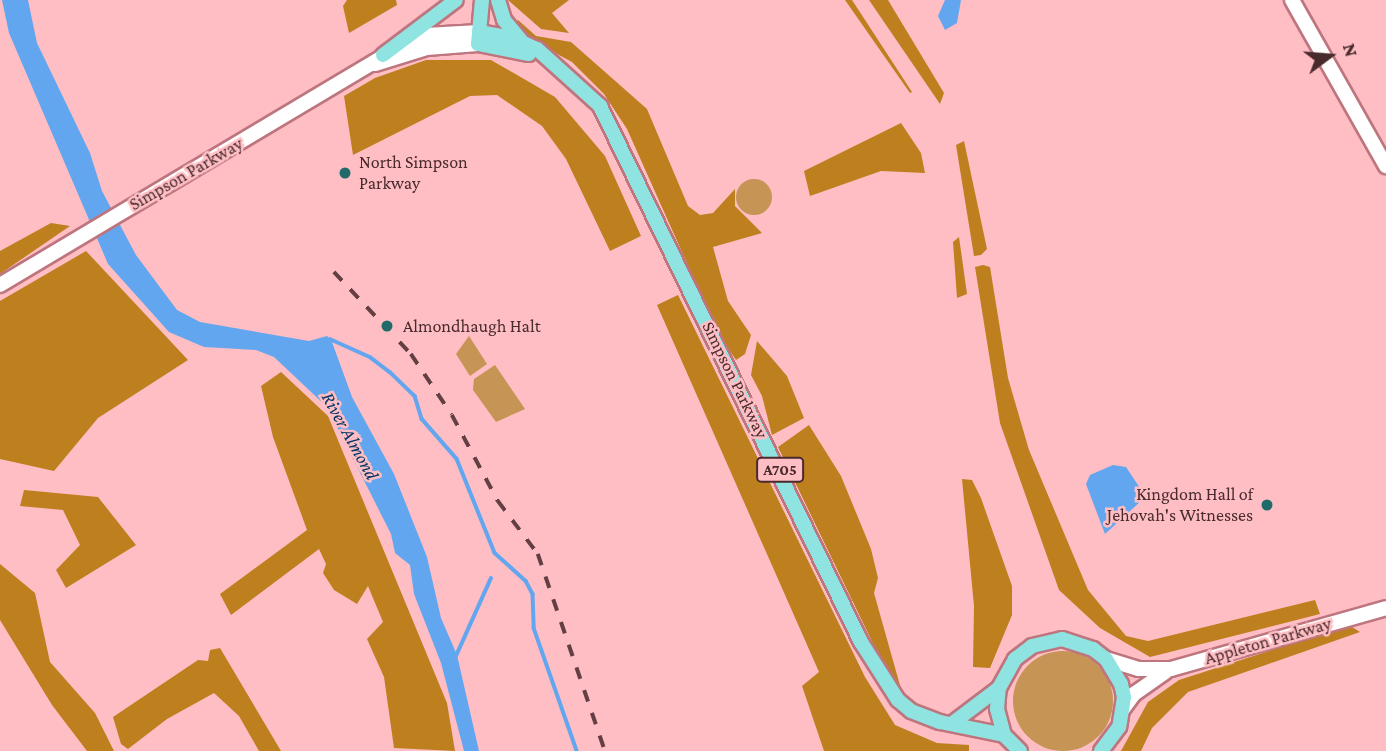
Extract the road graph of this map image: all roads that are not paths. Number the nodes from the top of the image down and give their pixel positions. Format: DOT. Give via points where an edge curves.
graph roads {
  1 [pos="456,0"];
  2 [pos="482,0"];
  3 [pos="489,0"];
  4 [pos="498,0"];
  5 [pos="1292,0"];
  6 [pos="483,38"];
  7 [pos="524,43"];
  8 [pos="544,57"];
  9 [pos="378,60"];
  10 [pos="1386,166"];
  11 [pos="0,285"];
  12 [pos="1386,599"];
  13 [pos="1386,608"];
  14 [pos="1365,612"];
  15 [pos="1106,659"];
  16 [pos="1171,669"];
  17 [pos="999,688"];
  18 [pos="1124,709"];
  19 [pos="954,722"];
  20 [pos="1004,735"];
  21 [pos="1017,750"];
  22 [pos="1101,751"];
  1 -- 9 [label="main road"];
  2 -- 6 [label="main road"];
  3 -- 6 [label="main road"];
  4 -- 7 [label="main road, A705" via="504,20"];
  5 -- 10 [label="street"];
  6 -- 7 [label="main road, Simpson Parkway / A705"];
  6 -- 8 [label="main road, Simpson Parkway / A705"];
  6 -- 9 [label="street, Simpson Parkway" via="426,35"];
  7 -- 8 [label="main road, Simpson Parkway / A705"];
  8 -- 19 [label="main road, Simpson Parkway / A705" via="600,106 612,125 882,678 911,711"];
  9 -- 11 [label="street, Simpson Parkway"];
  12 -- 14 [label="street, Appleton Parkway"];
  13 -- 14 [label="street, Appleton Parkway"];
  14 -- 16 [label="street, Appleton Parkway"];
  15 -- 16 [label="street, Appleton Parkway" via="1139,669"];
  15 -- 17 [label="main road" via="1078,642 1046,641 1015,659"];
  15 -- 18 [label="main road" via="1121,684"];
  16 -- 18 [label="street, Appleton Parkway" via="1147,683"];
  17 -- 19 [label="main road"];
  17 -- 20 [label="main road" via="997,709"];
  18 -- 22 [label="main road" via="1119,727"];
  19 -- 20 [label="main road, Simpson Parkway / A705"];
  20 -- 21 [label="main road"];
}
